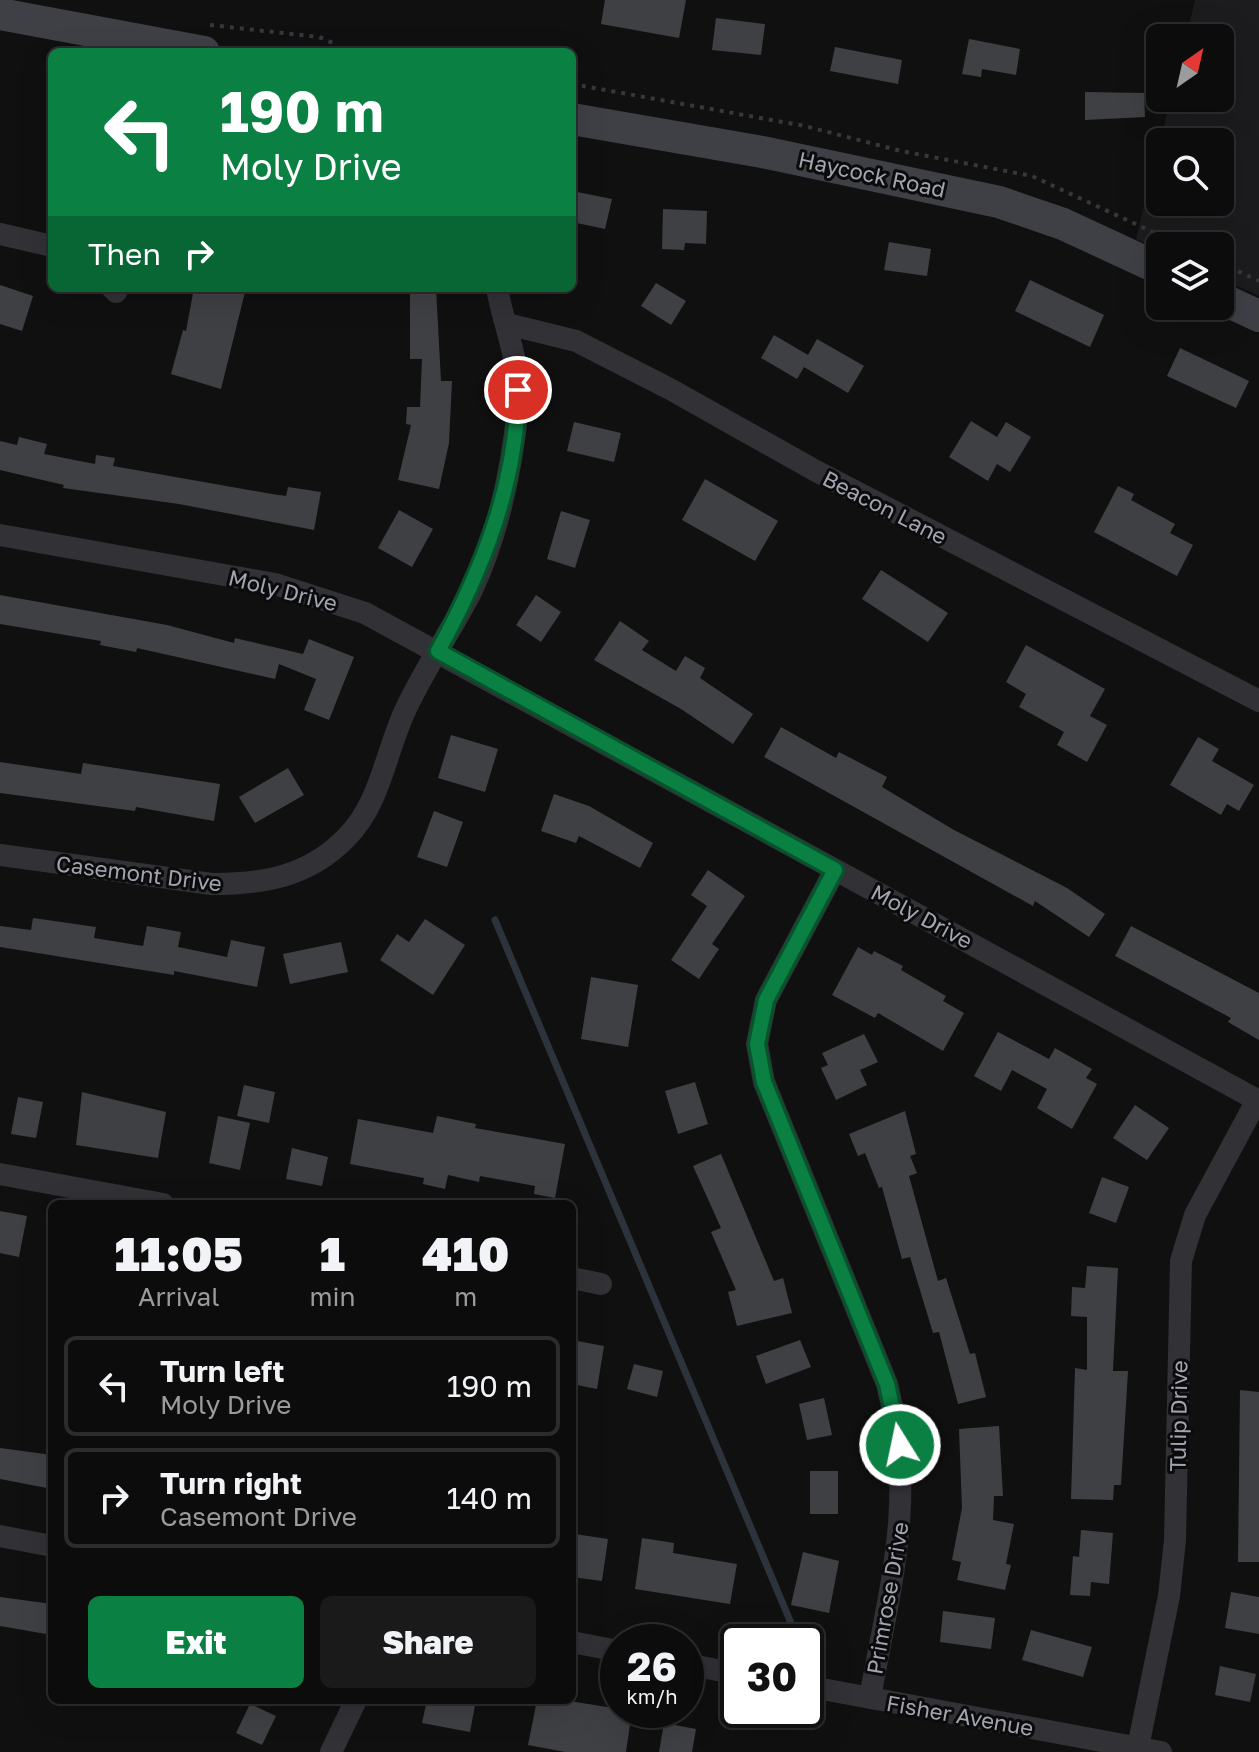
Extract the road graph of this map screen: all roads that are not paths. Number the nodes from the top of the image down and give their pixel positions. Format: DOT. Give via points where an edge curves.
graph roads {
  1 [pos="0,14"];
  2 [pos="205,38"];
  3 [pos="576,120"];
  4 [pos="0,234"];
  5 [pos="48,245"];
  6 [pos="1146,263"];
  7 [pos="498,292"];
  8 [pos="1234,304"];
  9 [pos="1259,316"];
  10 [pos="507,324"];
  11 [pos="0,535"];
  12 [pos="438,651"];
  13 [pos="1259,701"];
  14 [pos="0,855"];
  15 [pos="835,870"];
  16 [pos="1258,1101"];
  17 [pos="0,1174"];
  18 [pos="141,1200"];
  19 [pos="576,1279"];
  20 [pos="601,1284"];
  21 [pos="0,1536"];
  22 [pos="48,1545"];
  23 [pos="576,1643"];
  24 [pos="600,1647"];
  25 [pos="824,1689"];
  26 [pos="870,1698"];
  27 [pos="354,1704"];
  28 [pos="1138,1747"];
  29 [pos="331,1752"];
  30 [pos="1161,1752"];
  1 -- 2 [label="main road"];
  3 -- 6 [label="main road, Haycock Road" via="999,202 1063,224"];
  4 -- 5 [label="street"];
  7 -- 10 [label="street, Casemont Drive"];
  8 -- 9 [label="main road"];
  10 -- 12 [label="street, Casemont Drive" via="517,361 518,406 502,499 472,589"];
  10 -- 13 [label="street, Beacon Lane" via="576,341"];
  11 -- 12 [label="street, Moly Drive" via="321,596"];
  12 -- 14 [label="street, Casemont Drive" via="404,714 363,817 346,838 302,870 261,882 212,884"];
  12 -- 15 [label="street, Moly Drive"];
  15 -- 16 [label="street, Moly Drive"];
  15 -- 26 [label="street, Primrose Drive" via="766,1000 757,1044 764,1082 887,1384 898,1424 901,1517"];
  16 -- 28 [label="street, Tulip Drive" via="1195,1215 1184,1249 1175,1540"];
  17 -- 18 [label="street"];
  19 -- 20 [label="street"];
  21 -- 22 [label="street"];
  23 -- 24 [label="street"];
  25 -- 26 [label="street, Fisher Avenue"];
  26 -- 28 [label="street, Fisher Avenue"];
  27 -- 29 [label="street"];
  28 -- 30 [label="street, Fisher Avenue"];
}
